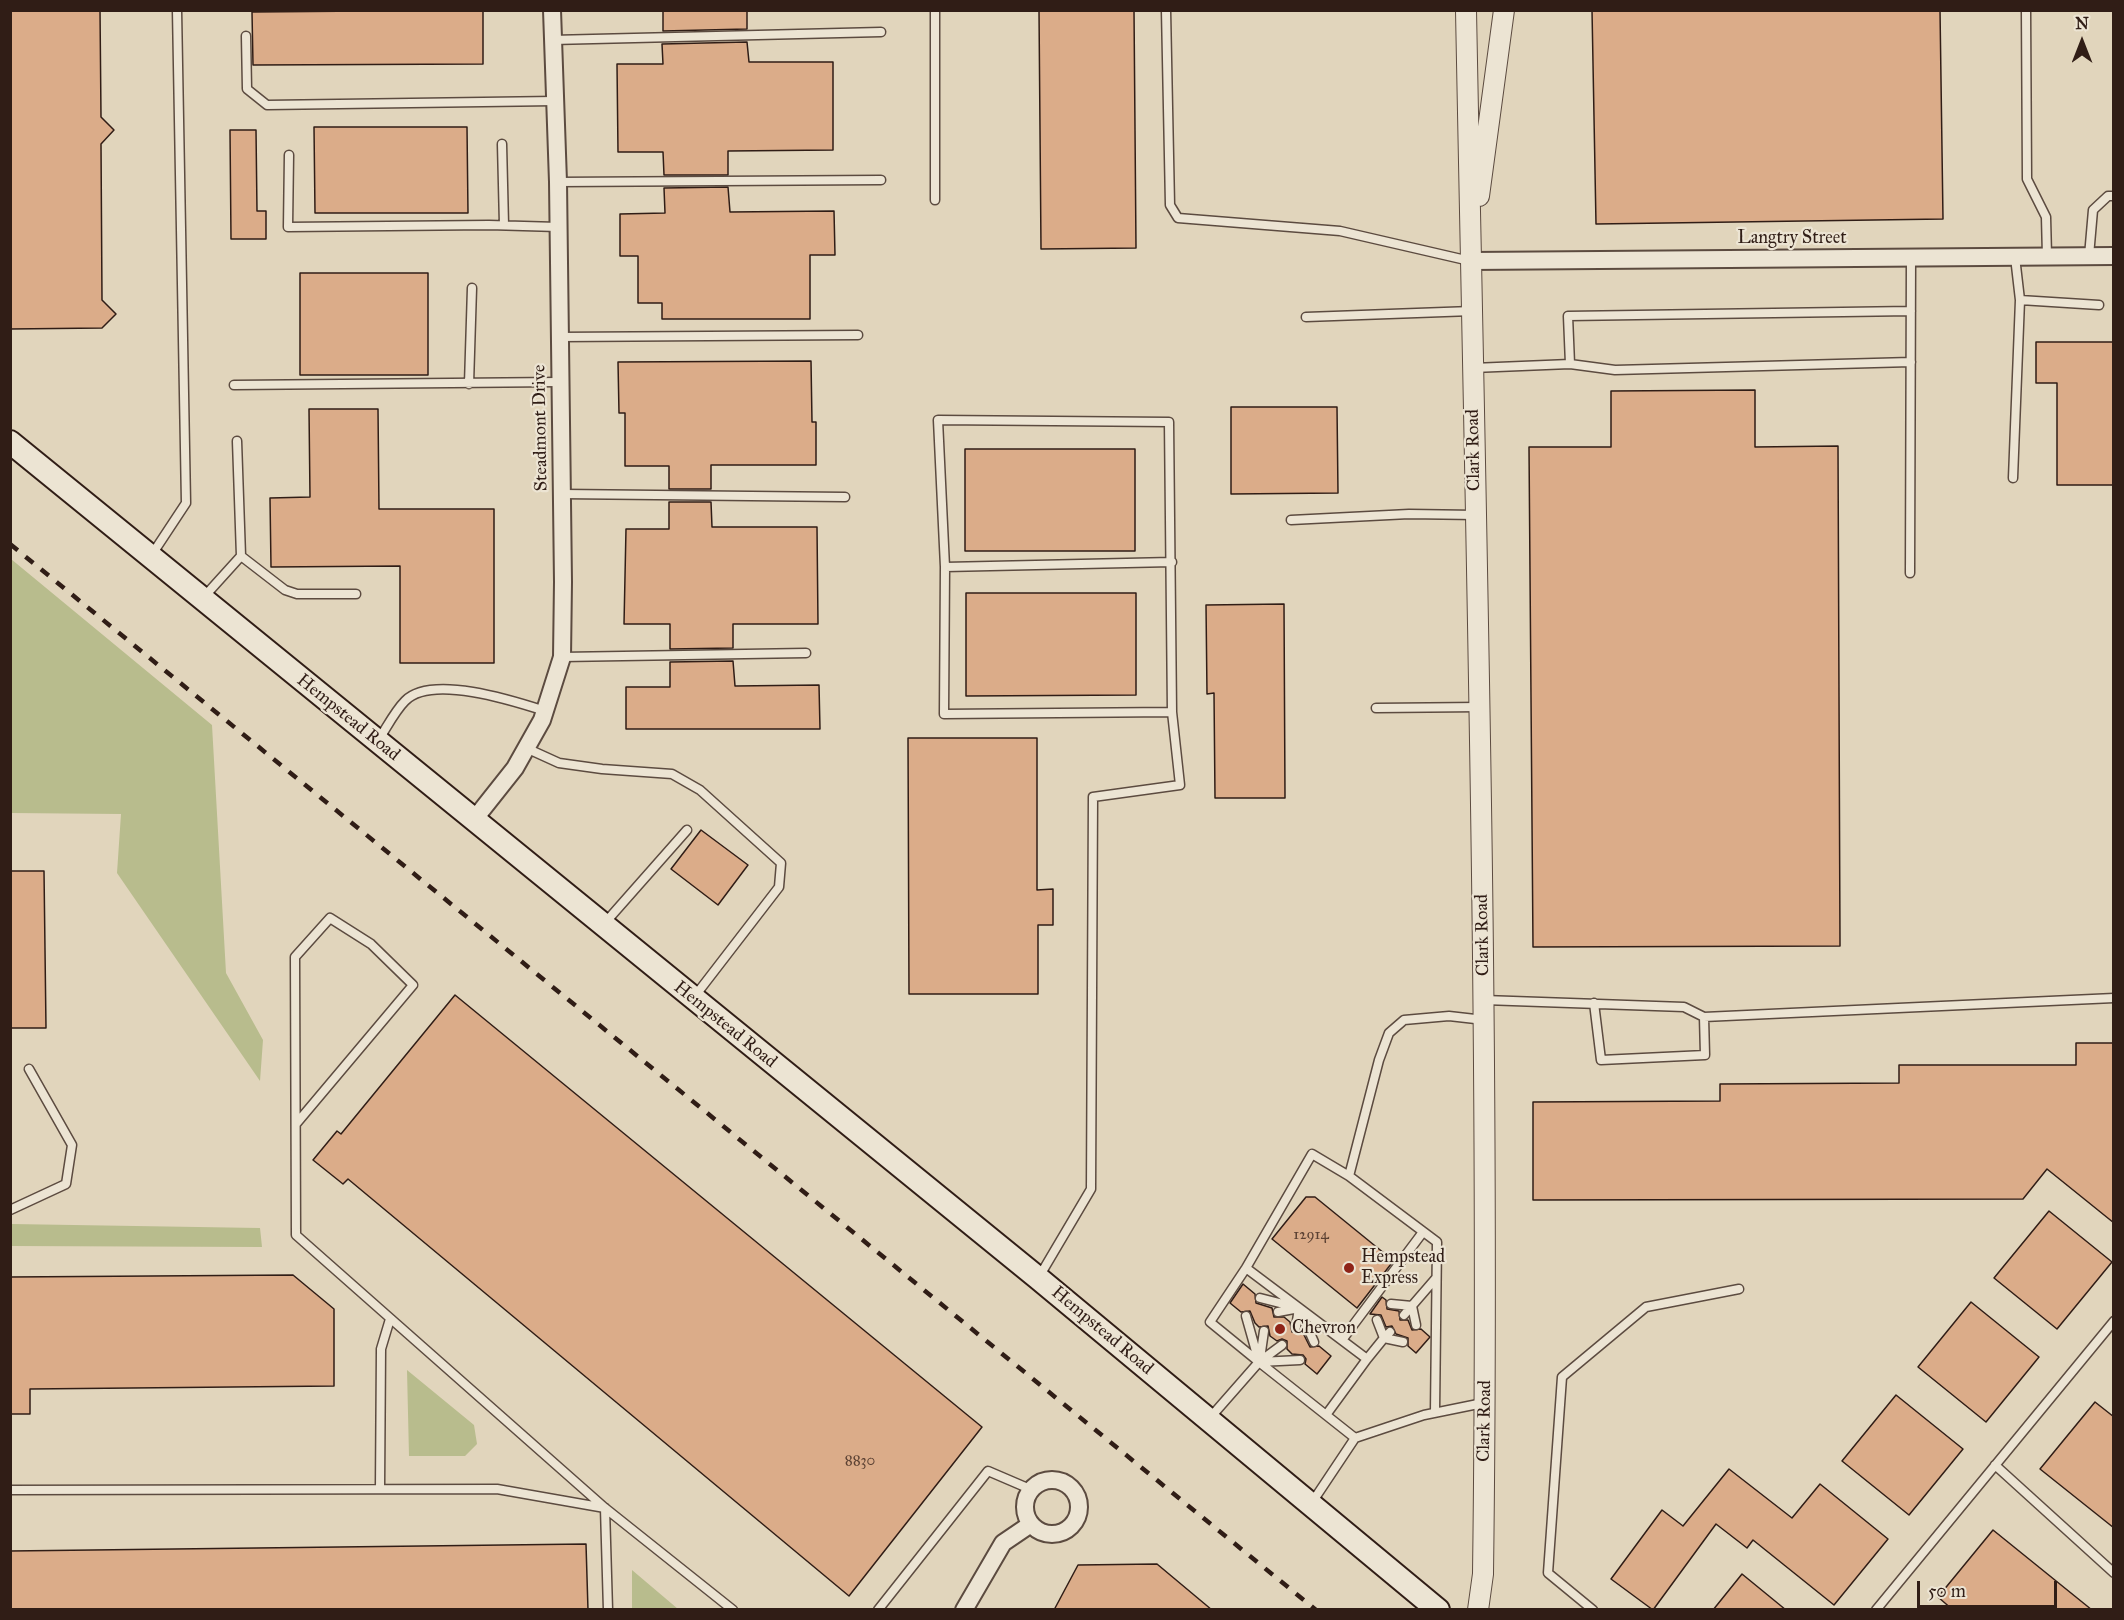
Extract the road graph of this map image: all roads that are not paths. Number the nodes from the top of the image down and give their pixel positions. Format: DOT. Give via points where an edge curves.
graph roads {
  1 [pos="177,10"];
  2 [pos="552,10"];
  3 [pos="935,10"];
  4 [pos="1166,10"];
  5 [pos="1466,10"];
  6 [pos="1504,10"];
  7 [pos="2026,10"];
  8 [pos="881,32"];
  9 [pos="246,36"];
  10 [pos="552,40"];
  11 [pos="555,101"];
  12 [pos="502,144"];
  13 [pos="289,155"];
  14 [pos="881,180"];
  15 [pos="558,182"];
  16 [pos="2114,196"];
  17 [pos="935,200"];
  18 [pos="504,225"];
  19 [pos="558,227"];
  20 [pos="2015,256"];
  21 [pos="2047,256"];
  22 [pos="2089,256"];
  23 [pos="2114,256"];
  24 [pos="1911,257"];
  25 [pos="1471,261"];
  26 [pos="472,288"];
  27 [pos="2020,300"];
  28 [pos="2099,305"];
  29 [pos="1472,311"];
  30 [pos="1911,311"];
  31 [pos="1306,317"];
  32 [pos="858,335"];
  33 [pos="559,338"];
  34 [pos="1911,362"];
  35 [pos="1570,364"];
  36 [pos="1473,368"];
  37 [pos="559,382"];
  38 [pos="469,384"];
  39 [pos="234,385"];
  40 [pos="237,441"];
  41 [pos="10,442"];
  42 [pos="2013,478"];
  43 [pos="562,494"];
  44 [pos="845,497"];
  45 [pos="1476,515"];
  46 [pos="1291,520"];
  47 [pos="240,556"];
  48 [pos="151,557"];
  49 [pos="1172,562"];
  50 [pos="945,567"];
  51 [pos="1910,573"];
  52 [pos="356,594"];
  53 [pos="202,599"];
  54 [pos="806,652"];
  55 [pos="562,657"];
  56 [pos="1481,707"];
  57 [pos="1376,708"];
  58 [pos="544,711"];
  59 [pos="1172,712"];
  60 [pos="377,742"];
  61 [pos="526,748"];
  62 [pos="473,821"];
  63 [pos="687,830"];
  64 [pos="603,926"];
  65 [pos="2114,998"];
  66 [pos="693,999"];
  67 [pos="1484,1000"];
  68 [pos="1594,1003"];
  69 [pos="1704,1017"];
  70 [pos="1484,1020"];
  71 [pos="29,1069"];
  72 [pos="296,1124"];
  73 [pos="1349,1176"];
  74 [pos="10,1210"];
  75 [pos="1423,1232"];
  76 [pos="1246,1268"];
  77 [pos="1038,1278"];
  78 [pos="1436,1278"];
  79 [pos="1739,1289"];
  80 [pos="1260,1298"];
  81 [pos="1390,1304"];
  82 [pos="1412,1306"];
  83 [pos="1299,1308"];
  84 [pos="1278,1312"];
  85 [pos="1404,1315"];
  86 [pos="1246,1316"];
  87 [pos="390,1319"];
  88 [pos="1377,1320"];
  89 [pos="2114,1321"];
  90 [pos="1416,1325"];
  91 [pos="1296,1327"];
  92 [pos="1264,1331"];
  93 [pos="1387,1335"];
  94 [pos="1341,1340"];
  95 [pos="1314,1342"];
  96 [pos="1403,1342"];
  97 [pos="1282,1345"];
  98 [pos="1367,1359"];
  99 [pos="1300,1360"];
  100 [pos="1259,1362"];
  101 [pos="1485,1402"];
  102 [pos="1435,1413"];
  103 [pos="1326,1415"];
  104 [pos="1209,1419"];
  105 [pos="1355,1438"];
  106 [pos="1995,1465"];
  107 [pos="380,1488"];
  108 [pos="1030,1489"];
  109 [pos="10,1490"];
  110 [pos="1311,1504"];
  111 [pos="605,1508"];
  112 [pos="1031,1524"];
  113 [pos="2114,1573"];
  114 [pos="608,1610"];
  115 [pos="733,1610"];
  116 [pos="878,1610"];
  117 [pos="964,1610"];
  118 [pos="1438,1610"];
  119 [pos="1478,1610"];
  120 [pos="1593,1610"];
  121 [pos="1876,1610"];
  1 -- 48 [label="lane" via="186,503"];
  2 -- 10 [label="street, Steadmont Drive"];
  3 -- 17 [label="lane"];
  4 -- 25 [label="lane" via="1170,205 1178,218 1340,231"];
  5 -- 25 [label="street, Clark Road"];
  6 -- 25 [label="street, Clark Road"];
  7 -- 21 [label="lane" via="2027,179 2046,217"];
  8 -- 10 [label="lane"];
  9 -- 11 [label="lane" via="247,89 267,105"];
  10 -- 11 [label="street, Steadmont Drive"];
  11 -- 15 [label="street, Steadmont Drive"];
  12 -- 18 [label="lane"];
  13 -- 18 [label="lane" via="288,227"];
  14 -- 15 [label="lane"];
  15 -- 19 [label="street, Steadmont Drive"];
  16 -- 22 [label="lane" via="2108,196 2093,210"];
  18 -- 19 [label="lane"];
  19 -- 33 [label="street, Steadmont Drive"];
  20 -- 21 [label="street, Langtry Street"];
  20 -- 24 [label="street, Langtry Street"];
  20 -- 27 [label="lane"];
  21 -- 22 [label="street, Langtry Street"];
  22 -- 23 [label="street, Langtry Street"];
  24 -- 25 [label="street, Langtry Street"];
  24 -- 30 [label="lane"];
  25 -- 29 [label="street, Clark Road"];
  26 -- 38 [label="lane"];
  27 -- 28 [label="lane"];
  27 -- 42 [label="lane"];
  29 -- 31 [label="lane"];
  29 -- 36 [label="street, Clark Road"];
  30 -- 34 [label="lane"];
  30 -- 35 [label="lane" via="1568,316"];
  32 -- 33 [label="lane"];
  33 -- 37 [label="street, Steadmont Drive"];
  34 -- 35 [label="lane" via="1615,370"];
  34 -- 51 [label="lane"];
  35 -- 36 [label="lane"];
  36 -- 45 [label="street, Clark Road"];
  37 -- 38 [label="lane"];
  37 -- 43 [label="street, Steadmont Drive"];
  38 -- 39 [label="lane"];
  40 -- 47 [label="lane"];
  41 -- 48 [label="main road, Hempstead Road"];
  43 -- 44 [label="lane"];
  43 -- 55 [label="street, Steadmont Drive"];
  45 -- 46 [label="lane"];
  45 -- 56 [label="street, Clark Road"];
  47 -- 52 [label="lane" via="285,590 297,594"];
  47 -- 53 [label="lane"];
  48 -- 53 [label="main road, Hempstead Road"];
  49 -- 50 [label="lane"];
  49 -- 50 [label="lane" via="1169,422 938,420"];
  49 -- 59 [label="lane"];
  50 -- 59 [label="lane" via="944,714"];
  53 -- 60 [label="main road, Hempstead Road"];
  54 -- 55 [label="lane"];
  55 -- 58 [label="street, Steadmont Drive"];
  56 -- 57 [label="lane"];
  56 -- 67 [label="street, Clark Road"];
  58 -- 60 [label="lane" via="495,695 418,692 406,700"];
  58 -- 61 [label="street, Steadmont Drive"];
  59 -- 77 [label="lane" via="1180,785 1093,797 1091,1189"];
  60 -- 62 [label="main road, Hempstead Road"];
  61 -- 62 [label="street, Steadmont Drive" via="500,789"];
  61 -- 66 [label="lane" via="559,763 672,774 700,790 781,863 779,887"];
  62 -- 64 [label="main road, Hempstead Road"];
  63 -- 64 [label="lane"];
  64 -- 66 [label="main road, Hempstead Road"];
  65 -- 69 [label="lane"];
  66 -- 77 [label="main road, Hempstead Road"];
  67 -- 68 [label="lane"];
  67 -- 70 [label="street, Clark Road"];
  68 -- 69 [label="lane" via="1684,1007"];
  68 -- 69 [label="lane" via="1601,1060 1705,1055"];
  70 -- 73 [label="lane" via="1449,1016 1404,1020 1389,1034"];
  70 -- 101 [label="street, Clark Road"];
  71 -- 74 [label="lane" via="72,1145 66,1184"];
  72 -- 72 [label="lane" via="295,957 330,918 371,944 413,985"];
  72 -- 87 [label="lane" via="296,1234"];
  73 -- 75 [label="lane"];
  73 -- 76 [label="lane" via="1312,1154"];
  75 -- 78 [label="lane" via="1437,1242"];
  75 -- 94 [label="lane"];
  76 -- 83 [label="lane"];
  76 -- 100 [label="lane" via="1210,1322"];
  77 -- 104 [label="main road, Hempstead Road"];
  78 -- 82 [label="lane"];
  78 -- 102 [label="lane"];
  79 -- 120 [label="lane" via="1646,1306 1562,1377 1548,1573"];
  80 -- 83 [label="lane"];
  81 -- 82 [label="lane"];
  82 -- 85 [label="lane"];
  82 -- 90 [label="lane"];
  83 -- 84 [label="lane"];
  83 -- 91 [label="lane"];
  83 -- 94 [label="lane"];
  83 -- 95 [label="lane"];
  86 -- 100 [label="lane"];
  87 -- 107 [label="lane" via="381,1350"];
  87 -- 111 [label="lane"];
  88 -- 93 [label="lane"];
  89 -- 106 [label="lane"];
  92 -- 100 [label="lane"];
  93 -- 96 [label="lane"];
  93 -- 98 [label="lane"];
  94 -- 98 [label="lane"];
  97 -- 100 [label="lane"];
  98 -- 103 [label="lane"];
  99 -- 100 [label="lane"];
  100 -- 103 [label="lane"];
  100 -- 104 [label="lane"];
  101 -- 102 [label="lane"];
  101 -- 119 [label="street, Clark Road" via="1483,1574"];
  102 -- 105 [label="lane"];
  103 -- 105 [label="lane"];
  104 -- 110 [label="main road, Hempstead Road"];
  105 -- 110 [label="lane"];
  106 -- 113 [label="lane"];
  106 -- 121 [label="lane"];
  107 -- 109 [label="lane"];
  107 -- 111 [label="lane" via="497,1489"];
  108 -- 112 [label="street" via="1024,1507"];
  108 -- 112 [label="street" via="1038,1483 1056,1480 1072,1488 1079,1504 1075,1520 1063,1532 1046,1533"];
  108 -- 116 [label="lane" via="988,1471"];
  110 -- 118 [label="main road, Hempstead Road"];
  111 -- 114 [label="lane"];
  111 -- 115 [label="lane"];
  112 -- 117 [label="street" via="1003,1543"];
}
